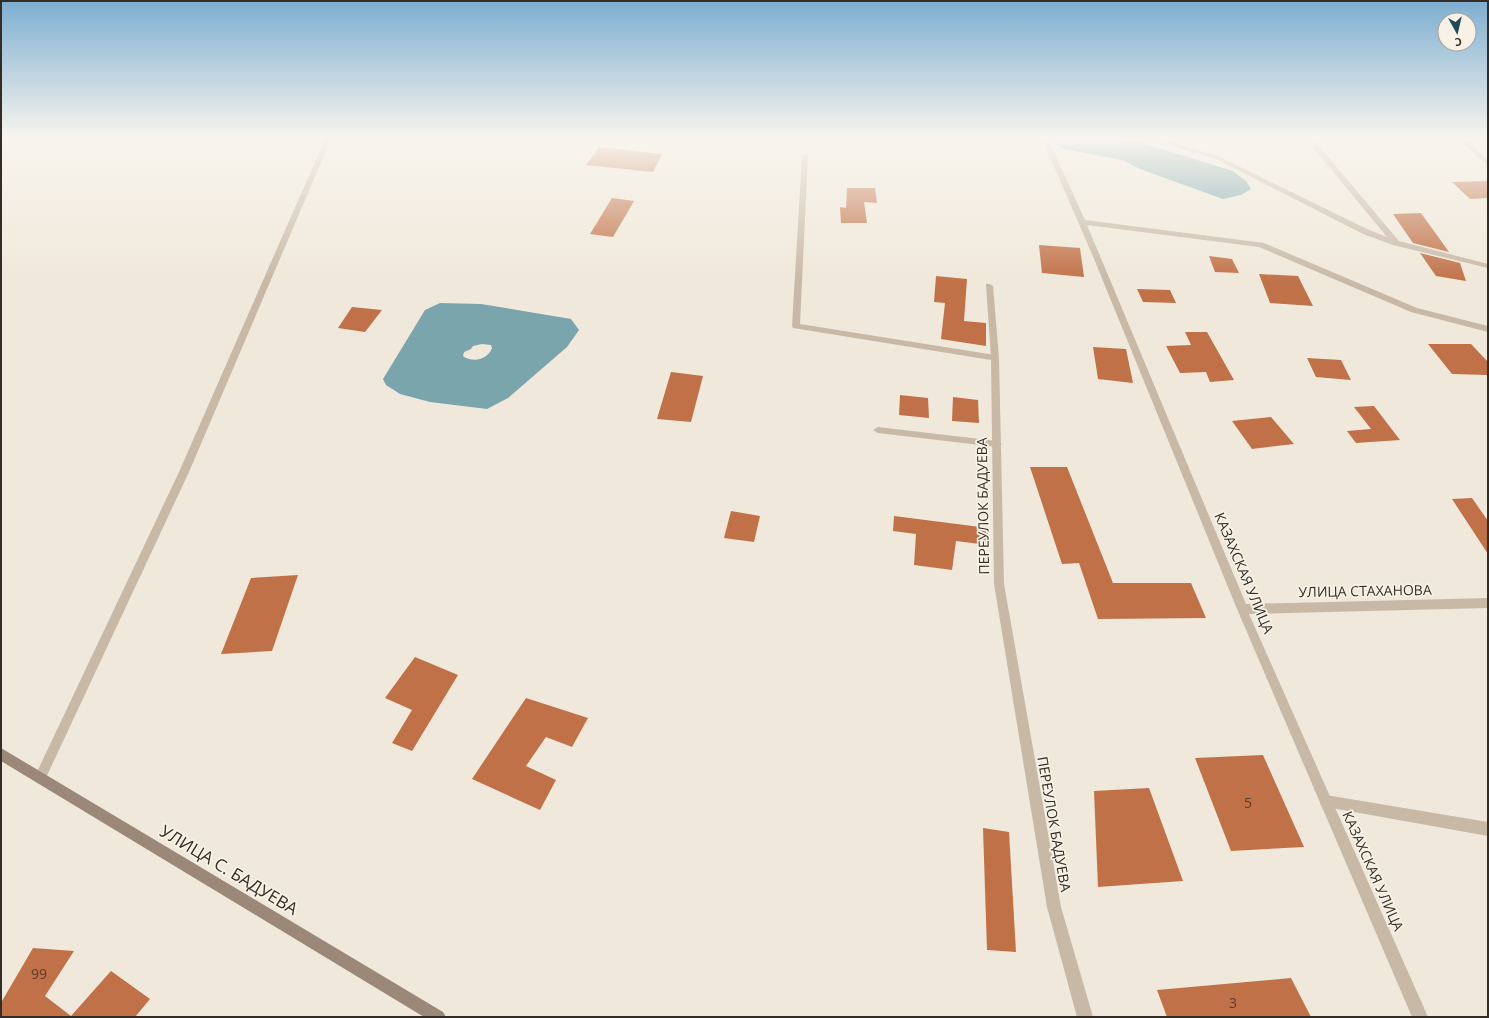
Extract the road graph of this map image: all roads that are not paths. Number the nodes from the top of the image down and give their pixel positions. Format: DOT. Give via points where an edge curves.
graph roads {
  1 [pos="308,187"];
  2 [pos="803,187"];
  3 [pos="1066,187"];
  4 [pos="1275,187"];
  5 [pos="1348,187"];
  6 [pos="1082,222"];
  7 [pos="1396,243"];
  8 [pos="1488,266"];
  9 [pos="989,286"];
  10 [pos="1488,329"];
  11 [pos="995,358"];
  12 [pos="878,430"];
  13 [pos="997,444"];
  14 [pos="1488,603"];
  15 [pos="1242,609"];
  16 [pos="1,754"];
  17 [pos="40,778"];
  18 [pos="1326,800"];
  19 [pos="1488,829"];
  20 [pos="438,1017"];
  21 [pos="1085,1017"];
  22 [pos="1420,1017"];
  1 -- 17 [label="street" via="184,472"];
  2 -- 11 [label="street" via="796,326"];
  3 -- 6 [label="street, КАЗАХСКАЯ УЛИЦА"];
  4 -- 7 [label="street" via="1366,232"];
  5 -- 7 [label="street"];
  6 -- 10 [label="street" via="1261,245 1414,310"];
  6 -- 15 [label="street, КАЗАХСКАЯ УЛИЦА"];
  7 -- 8 [label="street"];
  9 -- 11 [label="street, ПЕРЕУЛОК БАДУЕВА"];
  11 -- 13 [label="street, ПЕРЕУЛОК БАДУЕВА"];
  12 -- 13 [label="street"];
  13 -- 21 [label="street, ПЕРЕУЛОК БАДУЕВА" via="999,584 1054,907"];
  14 -- 15 [label="street, УЛИЦА СТАХАНОВА"];
  15 -- 18 [label="street, КАЗАХСКАЯ УЛИЦА"];
  16 -- 17 [label="main road, УЛИЦА С. БАДУЕВА"];
  17 -- 20 [label="main road, УЛИЦА С. БАДУЕВА"];
  18 -- 19 [label="street"];
  18 -- 22 [label="street, КАЗАХСКАЯ УЛИЦА"];
}
